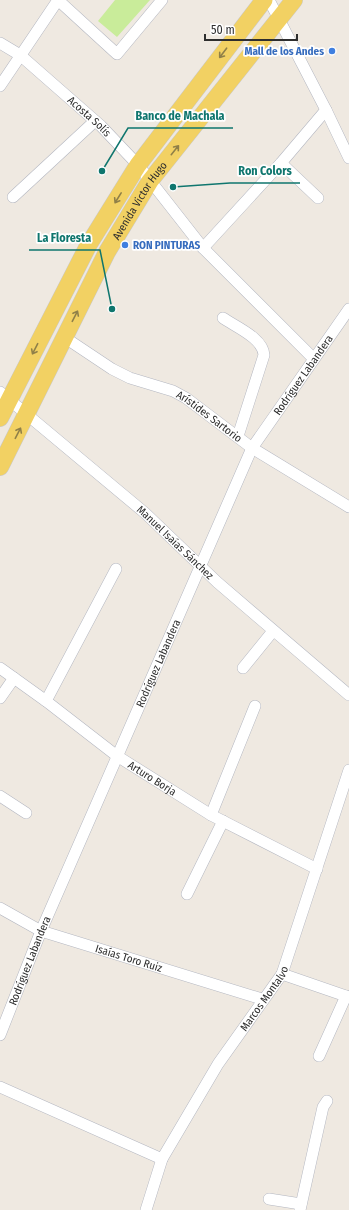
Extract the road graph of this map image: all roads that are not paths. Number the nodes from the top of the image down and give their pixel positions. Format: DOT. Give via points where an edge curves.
graph roads {
  1 [pos="58,0"];
  2 [pos="162,0"];
  3 [pos="264,0"];
  4 [pos="269,0"];
  5 [pos="294,0"];
  6 [pos="280,18"];
  7 [pos="0,43"];
  8 [pos="20,55"];
  9 [pos="0,86"];
  10 [pos="326,110"];
  11 [pos="95,121"];
  12 [pos="349,158"];
  13 [pos="281,163"];
  14 [pos="138,165"];
  15 [pos="150,181"];
  16 [pos="13,197"];
  17 [pos="318,198"];
  18 [pos="203,248"];
  19 [pos="349,309"];
  20 [pos="223,318"];
  21 [pos="64,337"];
  22 [pos="314,359"];
  23 [pos="4,396"];
  24 [pos="27,414"];
  25 [pos="0,418"];
  26 [pos="238,436"];
  27 [pos="252,448"];
  28 [pos="0,468"];
  29 [pos="349,507"];
  30 [pos="201,566"];
  31 [pos="116,569"];
  32 [pos="273,631"];
  33 [pos="0,668"];
  34 [pos="243,668"];
  35 [pos="14,678"];
  36 [pos="349,695"];
  37 [pos="0,698"];
  38 [pos="46,701"];
  39 [pos="255,706"];
  40 [pos="117,756"];
  41 [pos="349,770"];
  42 [pos="0,796"];
  43 [pos="26,813"];
  44 [pos="211,815"];
  45 [pos="223,821"];
  46 [pos="317,869"];
  47 [pos="187,894"];
  48 [pos="0,908"];
  49 [pos="41,931"];
  50 [pos="282,974"];
  51 [pos="347,997"];
  52 [pos="262,999"];
  53 [pos="0,1035"];
  54 [pos="319,1056"];
  55 [pos="0,1087"];
  56 [pos="327,1101"];
  57 [pos="162,1159"];
  58 [pos="269,1199"];
  59 [pos="300,1207"];
  60 [pos="146,1210"];
  1 -- 2 [label="street" via="117,54"];
  1 -- 8 [label="street"];
  3 -- 14 [label="main road, Avenida Victor Hugo, one-way"];
  4 -- 6 [label="street"];
  5 -- 6 [label="main road, Avenida Victor Hugo"];
  6 -- 10 [label="street"];
  15 -- 6 [label="main road, Avenida Victor Hugo, one-way"];
  7 -- 8 [label="street, Acosta Solís"];
  8 -- 9 [label="street"];
  8 -- 11 [label="street, Acosta Solís"];
  10 -- 12 [label="street"];
  10 -- 13 [label="street"];
  11 -- 14 [label="street, Acosta Solís"];
  11 -- 16 [label="street"];
  13 -- 17 [label="street"];
  13 -- 18 [label="street"];
  14 -- 15 [label="street, Acosta Solís"];
  14 -- 23 [label="main road, Avenida Victor Hugo, one-way" via="89,244"];
  15 -- 18 [label="street, Acosta Solís"];
  21 -- 15 [label="main road, Avenida Victor Hugo, one-way" via="107,252"];
  18 -- 22 [label="street, Acosta Solís"];
  19 -- 22 [label="street, Rodríguez Labandera"];
  20 -- 26 [label="street" via="258,341 264,351"];
  21 -- 24 [label="main road, Avenida Victor Hugo"];
  21 -- 26 [label="street, Arístides Sartorio" via="130,378 186,398"];
  22 -- 27 [label="street, Rodríguez Labandera"];
  23 -- 24 [label="street, Manuel Isaías Sánchez"];
  23 -- 25 [label="main road, Avenida Victor Hugo"];
  28 -- 24 [label="main road, Avenida Victor Hugo, one-way"];
  24 -- 30 [label="street, Manuel Isaías Sánchez" via="145,513"];
  26 -- 27 [label="street, Arístides Sartorio"];
  27 -- 29 [label="street, Arístides Sartorio"];
  27 -- 30 [label="street, Rodríguez Labandera"];
  30 -- 32 [label="street, Manuel Isaías Sánchez"];
  30 -- 40 [label="street, Rodríguez Labandera"];
  31 -- 38 [label="street"];
  32 -- 34 [label="street"];
  32 -- 36 [label="street, Manuel Isaías Sánchez"];
  33 -- 35 [label="street, Arturo Borja"];
  35 -- 37 [label="street"];
  35 -- 38 [label="street, Arturo Borja"];
  38 -- 40 [label="street, Arturo Borja"];
  39 -- 44 [label="street"];
  40 -- 44 [label="street, Arturo Borja"];
  40 -- 49 [label="street, Rodríguez Labandera"];
  41 -- 46 [label="street, Marcos Montalvo"];
  42 -- 43 [label="street"];
  44 -- 45 [label="street, Arturo Borja"];
  45 -- 46 [label="street, Arturo Borja"];
  45 -- 47 [label="street"];
  46 -- 50 [label="street, Marcos Montalvo"];
  48 -- 49 [label="street, Isaías Toro Ruiz"];
  49 -- 52 [label="street, Isaías Toro Ruiz"];
  49 -- 53 [label="street, Rodríguez Labandera"];
  50 -- 51 [label="street"];
  50 -- 52 [label="street, Marcos Montalvo"];
  51 -- 54 [label="street"];
  52 -- 57 [label="street, Marcos Montalvo" via="218,1064"];
  55 -- 57 [label="street"];
  56 -- 59 [label="street" via="323,1107"];
  57 -- 60 [label="street, Marcos Montalvo"];
  58 -- 59 [label="street"];
}
